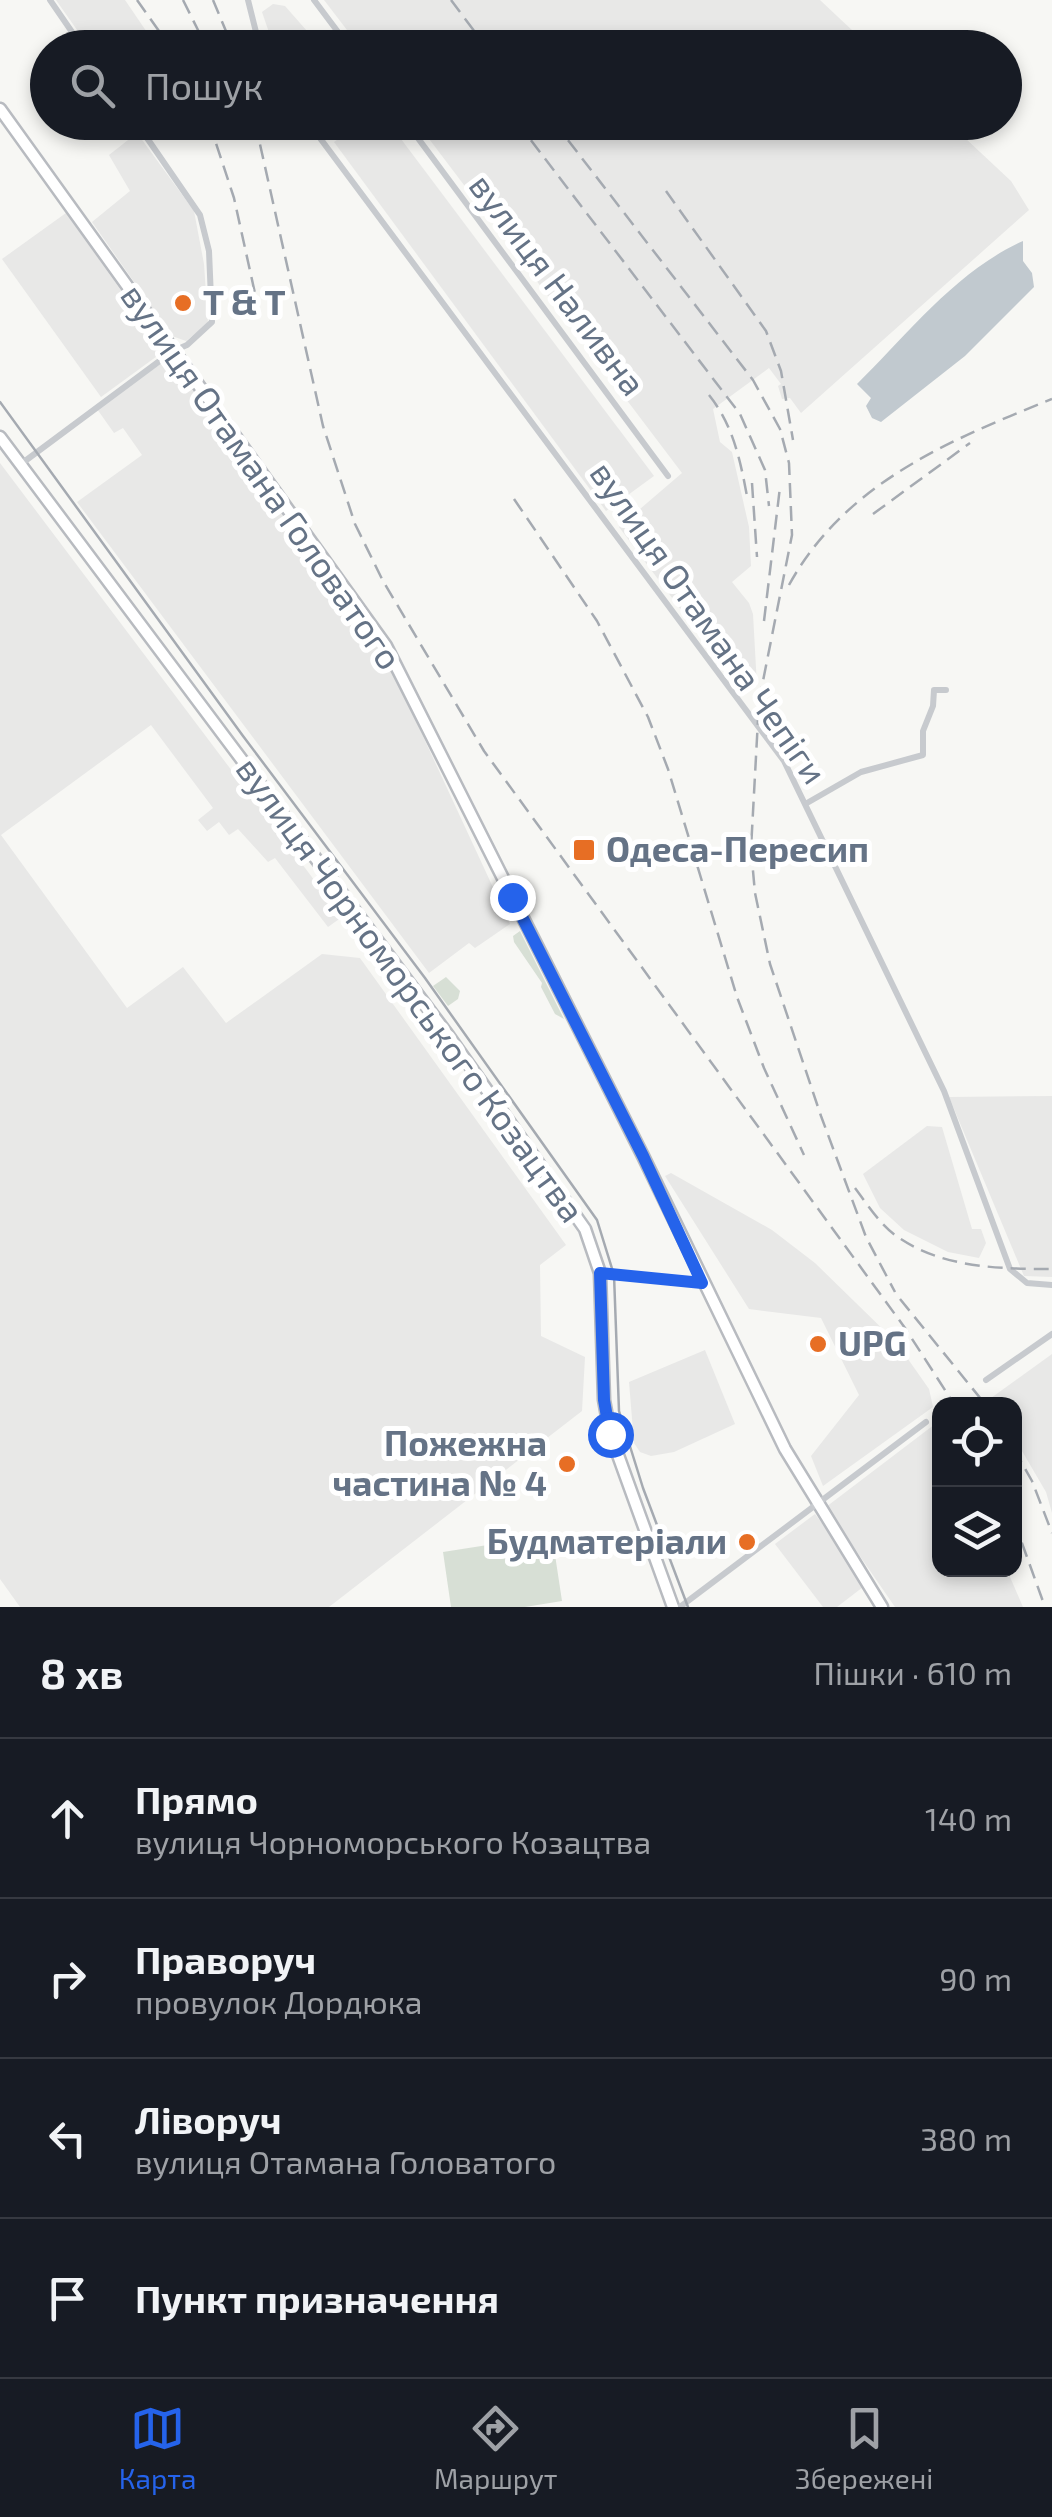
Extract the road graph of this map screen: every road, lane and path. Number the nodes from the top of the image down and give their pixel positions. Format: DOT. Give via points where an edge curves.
graph roads {
  1 [pos="50,0"];
  2 [pos="248,0"];
  3 [pos="314,0"];
  4 [pos="71,30"];
  5 [pos="256,30"];
  6 [pos="336,30"];
  7 [pos="0,109"];
  8 [pos="149,140"];
  9 [pos="321,140"];
  10 [pos="419,140"];
  11 [pos="173,350"];
  12 [pos="0,437"];
  13 [pos="21,464"];
  14 [pos="668,476"];
  15 [pos="946,690"];
  16 [pos="807,803"];
  17 [pos="600,1273"];
  18 [pos="702,1283"];
  19 [pos="1052,1285"];
  20 [pos="1052,1334"];
  21 [pos="986,1380"];
  22 [pos="926,1422"];
  23 [pos="817,1504"];
  24 [pos="677,1607"];
  25 [pos="882,1607"];
  1 -- 4 [label="street"];
  2 -- 5 [label="street"];
  3 -- 6 [label="street"];
  7 -- 11 [label="main road, вулиця Отамана Головатого"];
  8 -- 11 [label="street" via="195,205 209,251 212,322"];
  9 -- 16 [label="street, вулиця Отамана Чепіги" via="784,760"];
  10 -- 14 [label="street, вулиця Наливна"];
  11 -- 13 [label="street"];
  11 -- 18 [label="main road, вулиця Отамана Головатого" via="386,646"];
  12 -- 13 [label="main road, вулиця Чорноморського Козацтва"];
  13 -- 17 [label="main road, вулиця Чорноморського Козацтва" via="459,1051 576,1215"];
  15 -- 16 [label="street" via="934,690 924,754 861,772"];
  16 -- 19 [label="street, вулиця Отамана Чепіги" via="944,1091 1010,1269 1027,1284"];
  17 -- 18 [label="street"];
  17 -- 24 [label="main road, вулиця Чорноморського Козацтва" via="610,1434"];
  18 -- 23 [label="main road, вулиця Отамана Головатого"];
  20 -- 21 [label="street"];
  22 -- 23 [label="street"];
  23 -- 24 [label="street"];
  23 -- 25 [label="main road, вулиця Отамана Головатого"];
}
